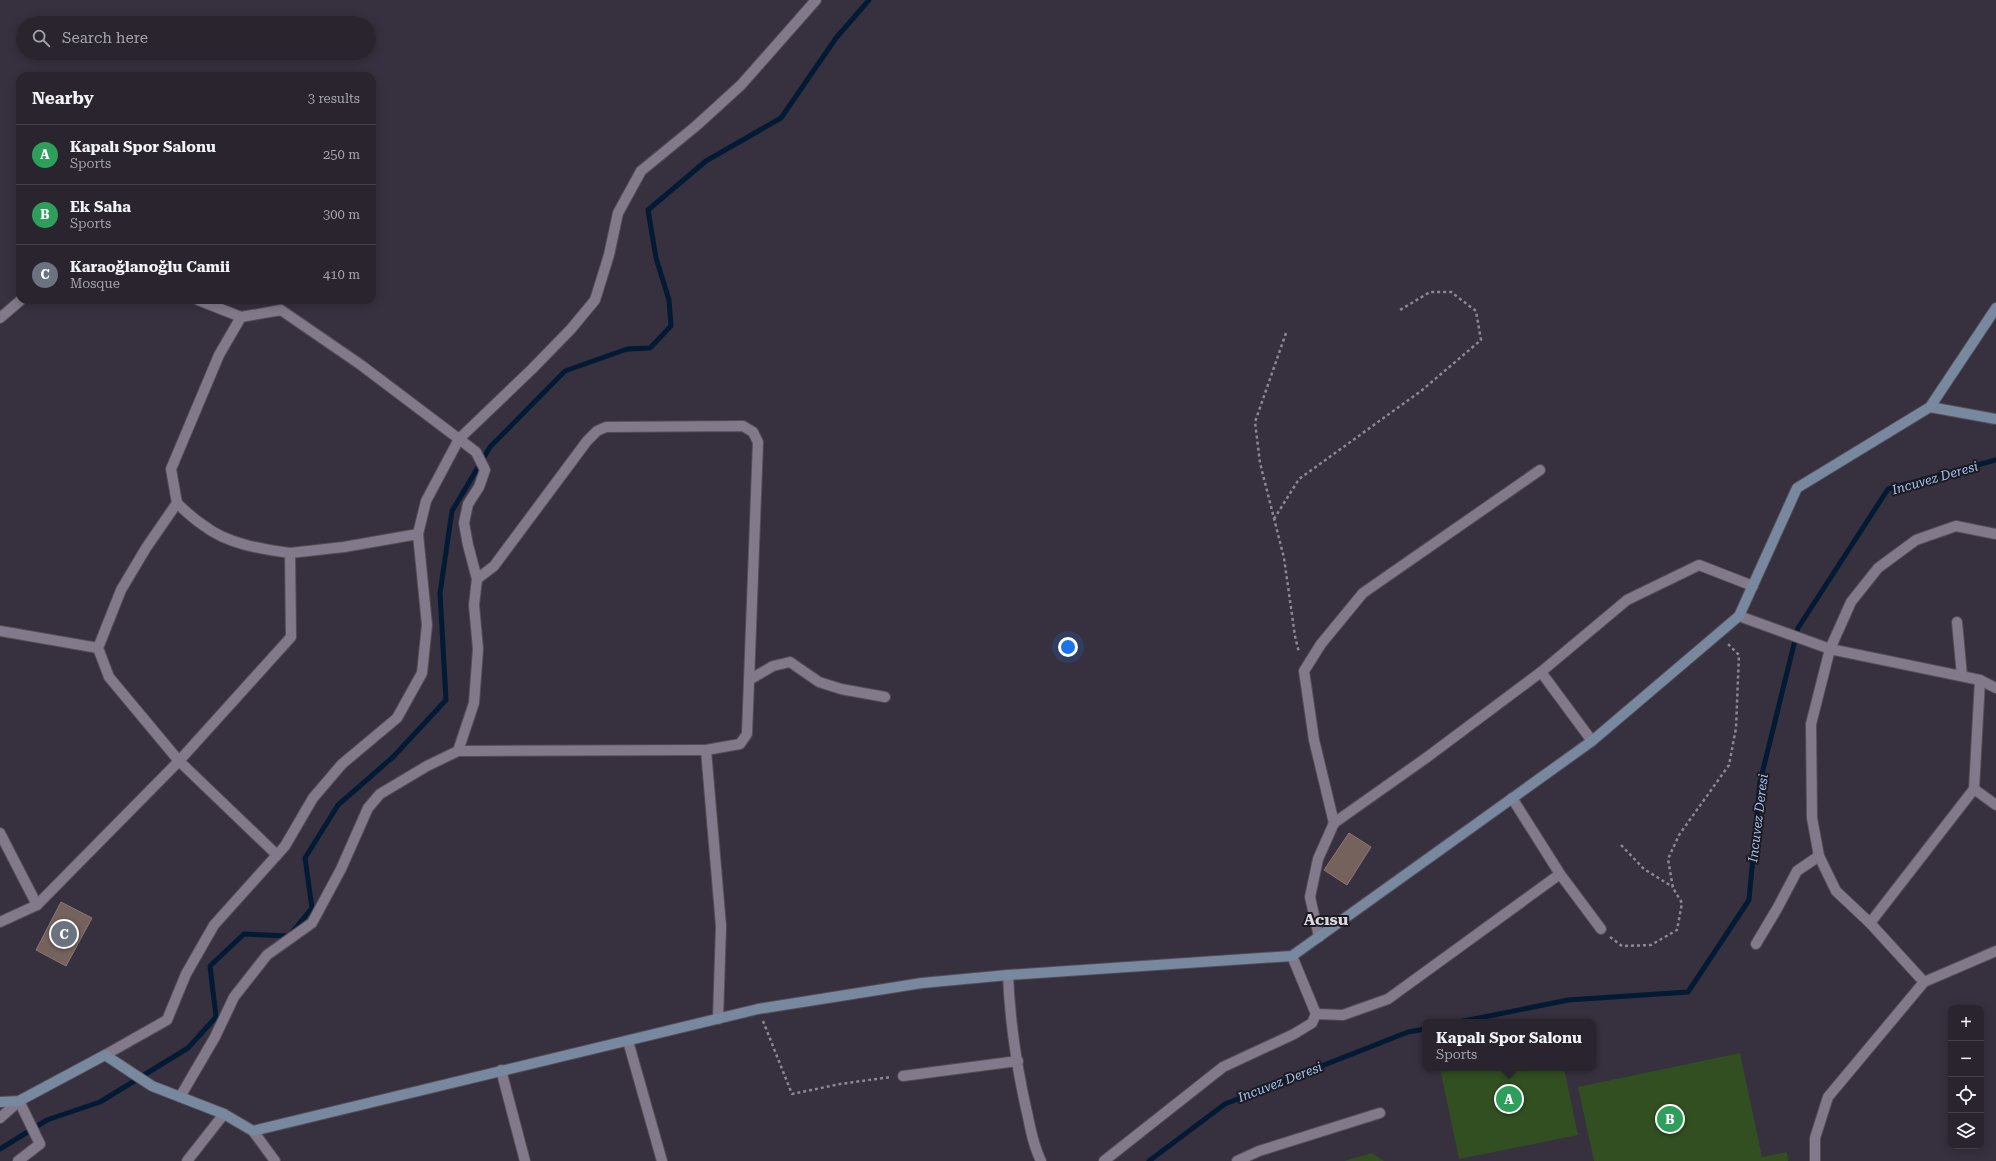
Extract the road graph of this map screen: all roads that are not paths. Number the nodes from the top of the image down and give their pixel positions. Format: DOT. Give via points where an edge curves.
graph roads {
  1 [pos="816,0"];
  2 [pos="16,304"];
  3 [pos="208,304"];
  4 [pos="1996,308"];
  5 [pos="241,317"];
  6 [pos="0,318"];
  7 [pos="1930,407"];
  8 [pos="1996,419"];
  9 [pos="459,439"];
  10 [pos="1540,470"];
  11 [pos="177,504"];
  12 [pos="418,534"];
  13 [pos="1996,534"];
  14 [pos="290,553"];
  15 [pos="477,578"];
  16 [pos="1753,586"];
  17 [pos="1739,616"];
  18 [pos="1957,622"];
  19 [pos="0,631"];
  20 [pos="98,648"];
  21 [pos="1830,649"];
  22 [pos="1541,672"];
  23 [pos="1962,676"];
  24 [pos="749,680"];
  25 [pos="1980,680"];
  26 [pos="1996,688"];
  27 [pos="885,697"];
  28 [pos="1592,741"];
  29 [pos="706,750"];
  30 [pos="458,751"];
  31 [pos="179,761"];
  32 [pos="1974,789"];
  33 [pos="1512,798"];
  34 [pos="1996,806"];
  35 [pos="1334,823"];
  36 [pos="0,833"];
  37 [pos="277,855"];
  38 [pos="1819,856"];
  39 [pos="1560,874"];
  40 [pos="37,905"];
  41 [pos="0,922"];
  42 [pos="1870,923"];
  43 [pos="1601,929"];
  44 [pos="1319,937"];
  45 [pos="1756,944"];
  46 [pos="1996,951"];
  47 [pos="1292,956"];
  48 [pos="1008,975"];
  49 [pos="1924,982"];
  50 [pos="1316,1014"];
  51 [pos="718,1019"];
  52 [pos="628,1041"];
  53 [pos="105,1055"];
  54 [pos="1018,1061"];
  55 [pos="501,1070"];
  56 [pos="904,1076"];
  57 [pos="180,1097"];
  58 [pos="18,1101"];
  59 [pos="0,1102"];
  60 [pos="224,1114"];
  61 [pos="1380,1114"];
  62 [pos="0,1118"];
  63 [pos="253,1130"];
  64 [pos="18,1161"];
  65 [pos="188,1161"];
  66 [pos="275,1161"];
  67 [pos="525,1161"];
  68 [pos="662,1161"];
  69 [pos="1041,1161"];
  70 [pos="1104,1161"];
  71 [pos="1237,1161"];
  72 [pos="1815,1161"];
  1 -- 9 [label="street" via="740,85 696,126 641,171 618,213 609,255 595,300 532,369"];
  2 -- 6 [label="street"];
  3 -- 5 [label="street"];
  4 -- 7 [label="street"];
  5 -- 9 [label="street" via="281,310 361,365"];
  5 -- 11 [label="street" via="219,355 171,468"];
  7 -- 8 [label="street"];
  7 -- 16 [label="street" via="1797,488"];
  9 -- 12 [label="street" via="426,501"];
  9 -- 15 [label="street" via="476,452 484,470 479,487 468,504 464,523"];
  10 -- 35 [label="street" via="1363,593 1321,644 1304,671 1314,740"];
  11 -- 14 [label="street" via="204,526 236,542"];
  11 -- 20 [label="street" via="121,590"];
  12 -- 14 [label="street"];
  12 -- 37 [label="street" via="427,625 422,673 397,718 342,764 313,798"];
  13 -- 21 [label="street" via="1956,526 1916,540 1878,568 1851,602"];
  14 -- 31 [label="street" via="291,636"];
  15 -- 24 [label="street" via="494,566 597,430 606,427 743,426 753,432 758,442"];
  15 -- 30 [label="street" via="474,605 478,649 474,703"];
  16 -- 17 [label="street"];
  16 -- 22 [label="street" via="1699,565 1627,600"];
  17 -- 21 [label="street"];
  17 -- 28 [label="street"];
  18 -- 23 [label="street"];
  19 -- 20 [label="street"];
  20 -- 31 [label="street" via="109,677"];
  21 -- 23 [label="street"];
  21 -- 38 [label="street" via="1811,724 1812,818"];
  22 -- 28 [label="street"];
  22 -- 35 [label="street"];
  23 -- 25 [label="street"];
  24 -- 27 [label="street" via="773,666 790,662 819,682"];
  24 -- 29 [label="street" via="747,734 740,744"];
  25 -- 26 [label="street"];
  25 -- 32 [label="street"];
  28 -- 33 [label="street"];
  29 -- 30 [label="street"];
  29 -- 51 [label="street" via="721,926"];
  30 -- 57 [label="street" via="380,794 368,808 341,869 312,923 267,955 234,997 215,1037"];
  31 -- 37 [label="street"];
  31 -- 40 [label="street"];
  32 -- 34 [label="street"];
  32 -- 42 [label="street"];
  33 -- 39 [label="street"];
  33 -- 44 [label="street"];
  35 -- 44 [label="street" via="1318,859 1310,897"];
  36 -- 40 [label="street"];
  37 -- 53 [label="street" via="214,925 186,974 167,1020"];
  38 -- 42 [label="street" via="1836,891"];
  38 -- 45 [label="street" via="1797,871"];
  39 -- 43 [label="street"];
  39 -- 50 [label="street" via="1388,999 1343,1015"];
  40 -- 41 [label="street"];
  42 -- 49 [label="street"];
  44 -- 47 [label="street"];
  46 -- 49 [label="street"];
  47 -- 48 [label="street"];
  47 -- 50 [label="street"];
  48 -- 51 [label="street" via="922,983 758,1009"];
  48 -- 54 [label="street" via="1010,1016"];
  49 -- 72 [label="street" via="1828,1097 1815,1138"];
  50 -- 70 [label="street" via="1312,1022 1294,1034 1223,1067"];
  51 -- 52 [label="street"];
  52 -- 55 [label="street"];
  52 -- 68 [label="street"];
  53 -- 57 [label="street" via="152,1086"];
  53 -- 58 [label="street"];
  54 -- 56 [label="street"];
  54 -- 69 [label="street" via="1024,1100 1036,1152"];
  55 -- 63 [label="street"];
  55 -- 67 [label="street"];
  57 -- 60 [label="street"];
  58 -- 59 [label="street"];
  58 -- 62 [label="street"];
  58 -- 64 [label="street" via="40,1144"];
  60 -- 63 [label="street"];
  60 -- 65 [label="street"];
  61 -- 71 [label="street" via="1258,1151"];
  63 -- 66 [label="street"];
}
